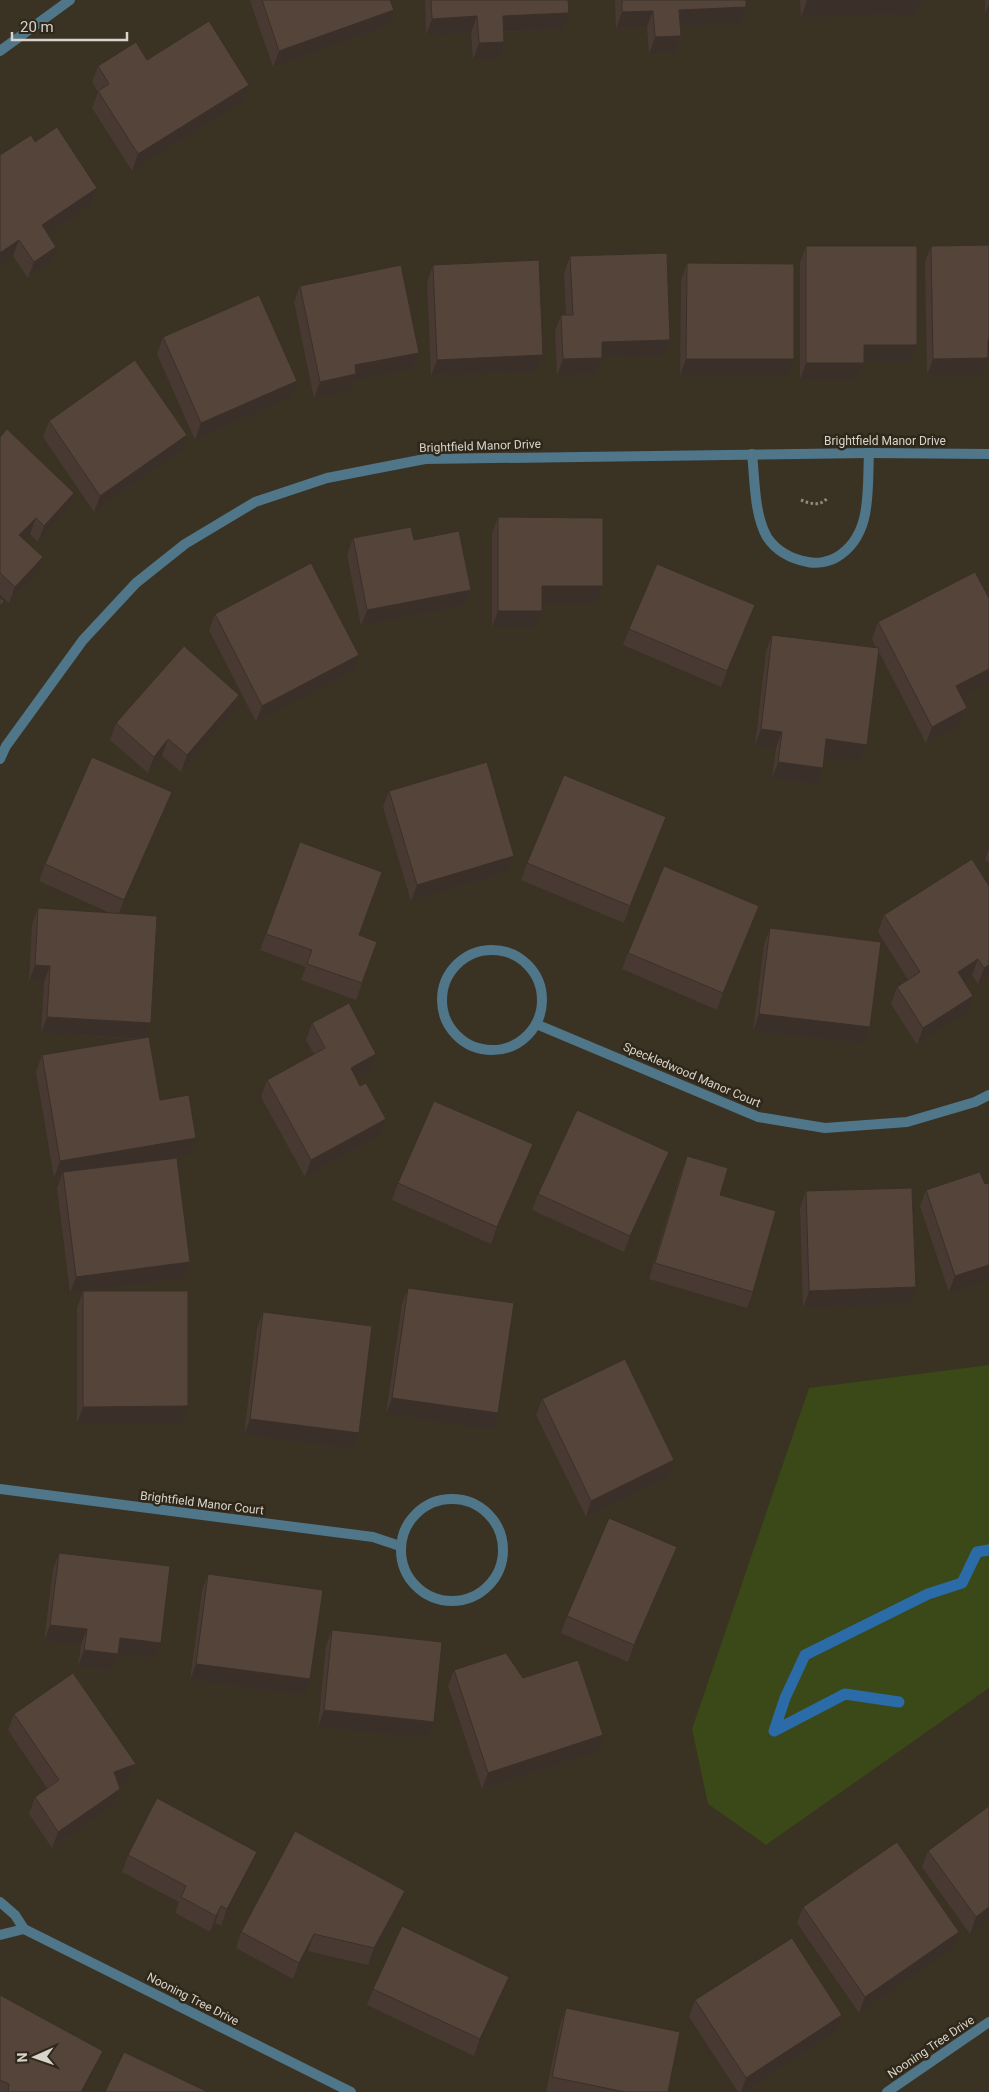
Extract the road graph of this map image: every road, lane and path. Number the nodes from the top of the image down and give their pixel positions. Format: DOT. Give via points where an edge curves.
graph roads {
  1 [pos="70,0"];
  2 [pos="0,51"];
  3 [pos="869,453"];
  4 [pos="752,454"];
  5 [pos="989,454"];
  6 [pos="828,497"];
  7 [pos="801,500"];
  8 [pos="0,759"];
  9 [pos="536,1024"];
  10 [pos="989,1095"];
  11 [pos="0,1489"];
  12 [pos="400,1546"];
  13 [pos="0,1902"];
  14 [pos="24,1929"];
  15 [pos="0,1935"];
  16 [pos="989,2022"];
  17 [pos="351,2092"];
  18 [pos="887,2092"];
  1 -- 2 [label="street"];
  3 -- 4 [label="street, Brightfield Manor Drive"];
  3 -- 4 [label="street" via="865,518 859,536 848,550 832,560 815,564 794,560 778,550 767,536 760,519"];
  3 -- 5 [label="street, Brightfield Manor Drive"];
  4 -- 8 [label="street, Brightfield Manor Drive" via="425,459 327,478 255,502 184,544 136,584 83,640 6,746"];
  6 -- 7 [label="path" via="825,502 816,504"];
  9 -- 9 [label="street" via="542,991 536,975 511,953 495,949 478,951 463,958 444,985 446,1021 468,1044 491,1050 514,1046"];
  9 -- 10 [label="street, Speckledwood Manor Court" via="758,1117 825,1128 907,1122"];
  11 -- 12 [label="street, Brightfield Manor Court" via="372,1537"];
  12 -- 12 [label="street" via="402,1563 409,1579 421,1592 437,1600 455,1602 472,1597 491,1582 502,1560 503,1543 498,1527 488,1513 475,1503 459,1498 427,1504 404,1529"];
  13 -- 14 [label="street, Nooning Tree Drive" via="15,1915"];
  14 -- 15 [label="street"];
  14 -- 17 [label="street, Nooning Tree Drive"];
  16 -- 18 [label="street, Nooning Tree Drive"];
}
